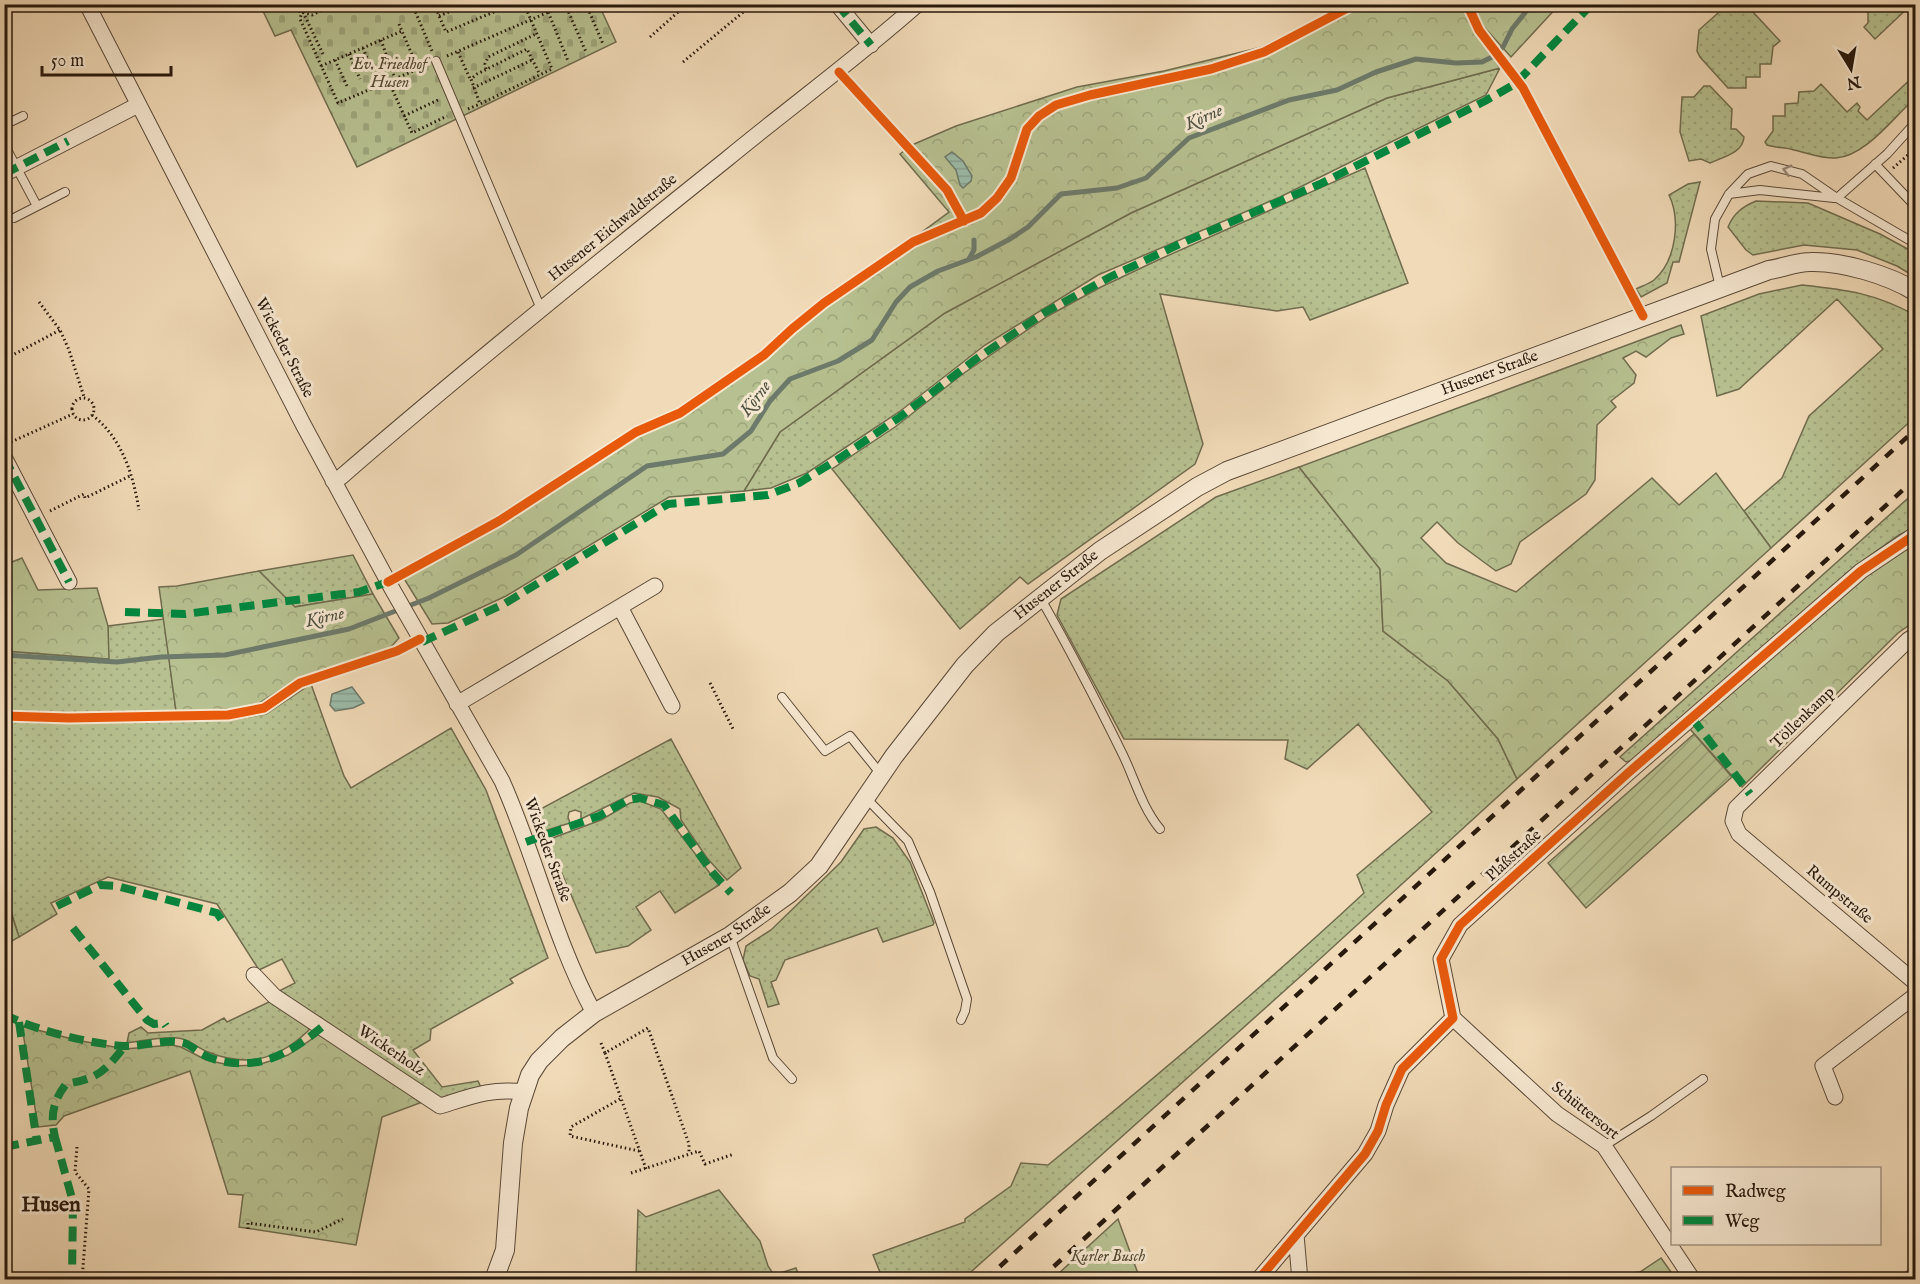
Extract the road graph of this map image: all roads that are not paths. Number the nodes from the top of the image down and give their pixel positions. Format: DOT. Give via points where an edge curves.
graph roads {
  1 [pos="87,4"];
  2 [pos="837,4"];
  3 [pos="918,4"];
  4 [pos="871,45"];
  5 [pos="436,61"];
  6 [pos="138,105"];
  7 [pos="22,116"];
  8 [pos="1916,122"];
  9 [pos="4,125"];
  10 [pos="4,144"];
  11 [pos="1875,164"];
  12 [pos="11,171"];
  13 [pos="65,192"];
  14 [pos="1729,194"];
  15 [pos="1837,198"];
  16 [pos="37,206"];
  17 [pos="1916,207"];
  18 [pos="14,218"];
  19 [pos="1916,244"];
  20 [pos="1720,287"];
  21 [pos="1916,292"];
  22 [pos="541,309"];
  23 [pos="4,457"];
  24 [pos="333,481"];
  25 [pos="1916,534"];
  26 [pos="69,582"];
  27 [pos="655,586"];
  28 [pos="1040,597"];
  29 [pos="620,607"];
  30 [pos="1916,635"];
  31 [pos="782,696"];
  32 [pos="457,704"];
  33 [pos="672,706"];
  34 [pos="881,775"];
  35 [pos="865,797"];
  36 [pos="1160,829"];
  37 [pos="1739,834"];
  38 [pos="730,936"];
  39 [pos="254,975"];
  40 [pos="1916,983"];
  41 [pos="1916,995"];
  42 [pos="594,1013"];
  43 [pos="1453,1018"];
  44 [pos="961,1020"];
  45 [pos="792,1079"];
  46 [pos="1703,1079"];
  47 [pos="524,1092"];
  48 [pos="1835,1097"];
  49 [pos="1604,1146"];
  50 [pos="1296,1235"];
  51 [pos="1916,1274"];
  52 [pos="494,1280"];
  53 [pos="1258,1280"];
  54 [pos="1300,1280"];
  55 [pos="1693,1280"];
  56 [pos="1909,1280"];
  1 -- 6 [label="street, Wickeder Straße"];
  2 -- 4 [label="street"];
  3 -- 4 [label="street, Husener Eichwaldstraße"];
  4 -- 22 [label="street, Husener Eichwaldstraße"];
  5 -- 22 [label="lane"];
  6 -- 12 [label="street"];
  6 -- 24 [label="street, Wickeder Straße"];
  7 -- 9 [label="lane"];
  8 -- 11 [label="lane"];
  10 -- 12 [label="lane"];
  11 -- 15 [label="lane"];
  11 -- 17 [label="lane"];
  12 -- 16 [label="lane"];
  13 -- 16 [label="lane"];
  14 -- 15 [label="lane" via="1760,190"];
  15 -- 14 [label="lane, one-way" via="1802,174 1771,166 1748,174"];
  14 -- 20 [label="lane" via="1715,219 1711,249"];
  15 -- 19 [label="lane"];
  16 -- 18 [label="lane"];
  20 -- 21 [label="street, Husener Straße" via="1769,270 1810,262 1857,268"];
  20 -- 28 [label="street, Husener Straße" via="1227,471 1100,551"];
  22 -- 24 [label="street, Husener Eichwaldstraße"];
  23 -- 26 [label="street"];
  24 -- 32 [label="street, Wickeder Straße"];
  25 -- 43 [label="street, Plaßstraße" via="1852,578 1461,925 1441,959"];
  27 -- 29 [label="street"];
  28 -- 34 [label="street, Husener Straße" via="965,665"];
  28 -- 36 [label="lane" via="1098,704 1145,809"];
  29 -- 32 [label="street"];
  29 -- 33 [label="street"];
  30 -- 37 [label="street, Töllenkamp" via="1736,808 1733,820"];
  31 -- 34 [label="lane" via="825,751 850,736"];
  32 -- 42 [label="street, Wickeder Straße" via="515,809 553,920"];
  34 -- 35 [label="street, Husener Straße"];
  35 -- 38 [label="street, Husener Straße" via="819,866 790,893"];
  35 -- 44 [label="lane" via="908,841 921,868 967,999"];
  37 -- 40 [label="street, Rumpstraße"];
  38 -- 42 [label="street, Husener Straße"];
  38 -- 45 [label="lane" via="773,1058"];
  39 -- 47 [label="street, Wickerholz" via="274,996 440,1106 487,1091"];
  41 -- 48 [label="street" via="1823,1066"];
  42 -- 47 [label="street, Husener Straße" via="539,1061"];
  43 -- 49 [label="street, Schüttersort" via="1557,1114"];
  43 -- 50 [label="street" via="1402,1069 1365,1154"];
  46 -- 49 [label="lane"];
  47 -- 52 [label="street, Husener Straße" via="515,1128 505,1250"];
  49 -- 55 [label="street, Schüttersort"];
  50 -- 53 [label="street"];
  50 -- 54 [label="street"];
  51 -- 56 [label="street"];
}
